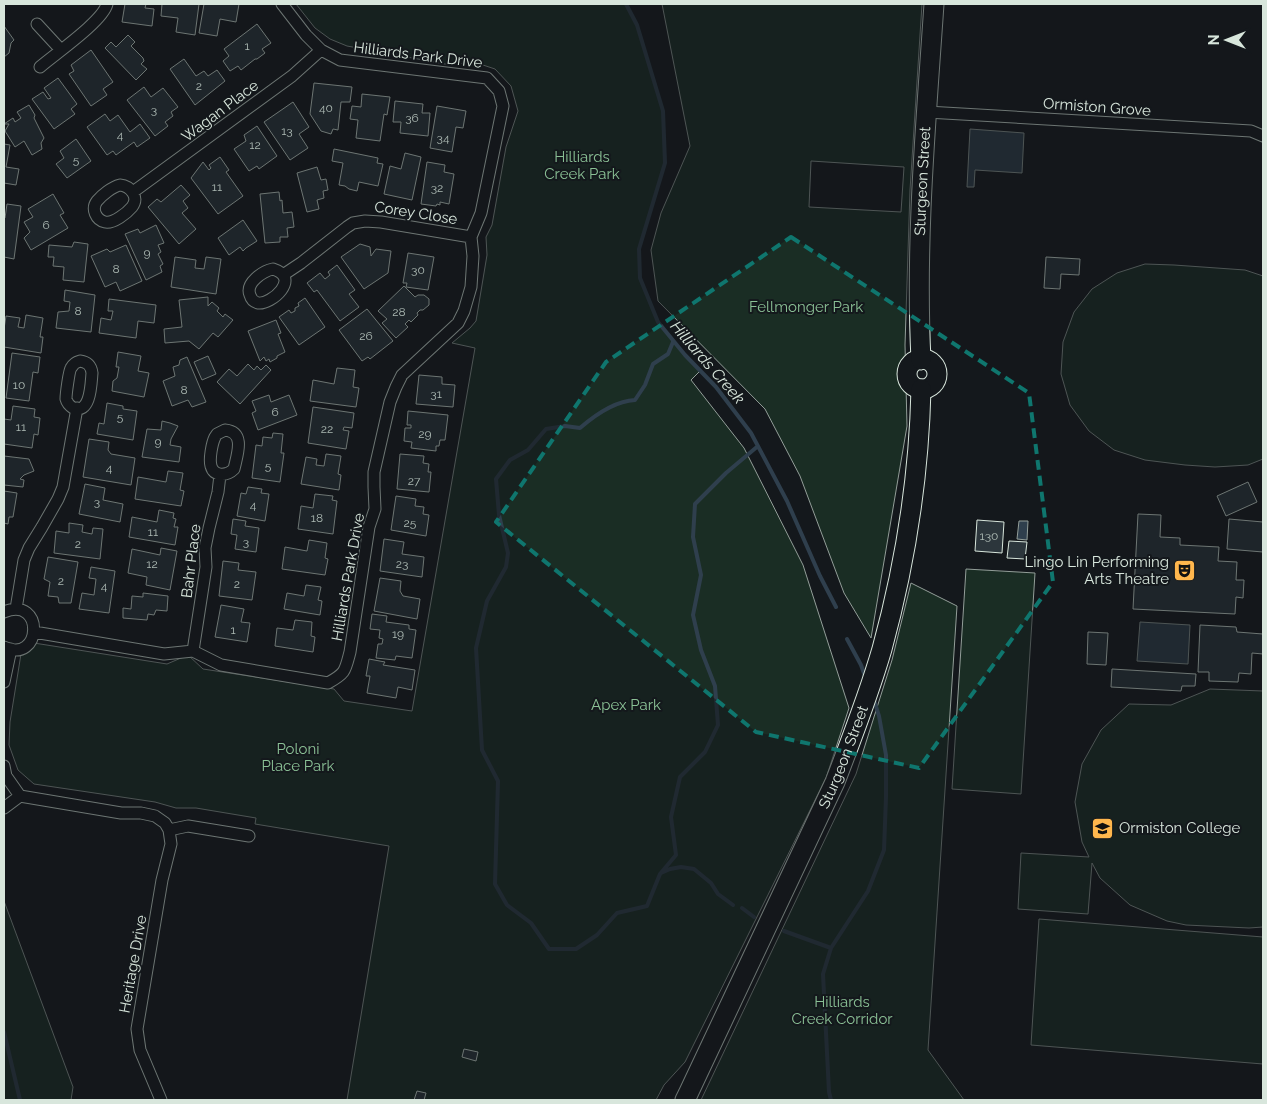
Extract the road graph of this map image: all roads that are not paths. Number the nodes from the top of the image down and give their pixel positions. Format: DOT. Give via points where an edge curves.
graph roads {
  1 [pos="107,4"];
  2 [pos="282,4"];
  3 [pos="934,4"];
  4 [pos="37,24"];
  5 [pos="61,50"];
  6 [pos="321,50"];
  7 [pos="40,67"];
  8 [pos="927,112"];
  9 [pos="1263,136"];
  10 [pos="133,192"];
  11 [pos="471,237"];
  12 [pos="283,275"];
  13 [pos="77,408"];
  14 [pos="220,474"];
  15 [pos="16,609"];
  16 [pos="4,612"];
  17 [pos="34,632"];
  18 [pos="7,648"];
  19 [pos="193,651"];
  20 [pos="4,682"];
  21 [pos="4,766"];
  22 [pos="20,796"];
  23 [pos="4,808"];
  24 [pos="169,830"];
  25 [pos="249,836"];
  26 [pos="161,1100"];
  27 [pos="684,1100"];
  1 -- 5 [label="street" via="96,20"];
  2 -- 6 [label="street, Hilliards Park Drive"];
  3 -- 8 [label="main road, Sturgeon Street"];
  4 -- 5 [label="street"];
  5 -- 7 [label="street"];
  6 -- 10 [label="street, Wagan Place" via="292,76"];
  6 -- 11 [label="street, Hilliards Park Drive" via="340,60 487,78 499,91 503,106 481,213"];
  8 -- 9 [label="street, Ormiston Grove" via="1251,131"];
  8 -- 27 [label="main road, Sturgeon Street" via="919,318 921,360 934,365 937,374 930,387 921,389 918,454 894,601 867,696 835,782"];
  11 -- 12 [label="street, Corey Close" via="365,221 347,227"];
  11 -- 19 [label="street, Hilliards Park Drive" via="471,287 458,323 402,375 390,402 374,472 375,509 369,527 346,669 340,677 328,683 221,664"];
  13 -- 15 [label="street" via="63,487 28,548"];
  14 -- 19 [label="street, Bahr Place" via="208,528 206,567"];
  15 -- 16 [label="street"];
  15 -- 17 [label="street" via="28,614"];
  17 -- 18 [label="street" via="28,644 17,650"];
  17 -- 19 [label="street" via="164,654"];
  18 -- 20 [label="street"];
  21 -- 22 [label="street" via="6,776"];
  22 -- 23 [label="street"];
  22 -- 24 [label="street" via="155,816"];
  24 -- 25 [label="street" via="188,826"];
  24 -- 26 [label="street, Heritage Drive" via="171,844 137,1029 140,1050"];
}
